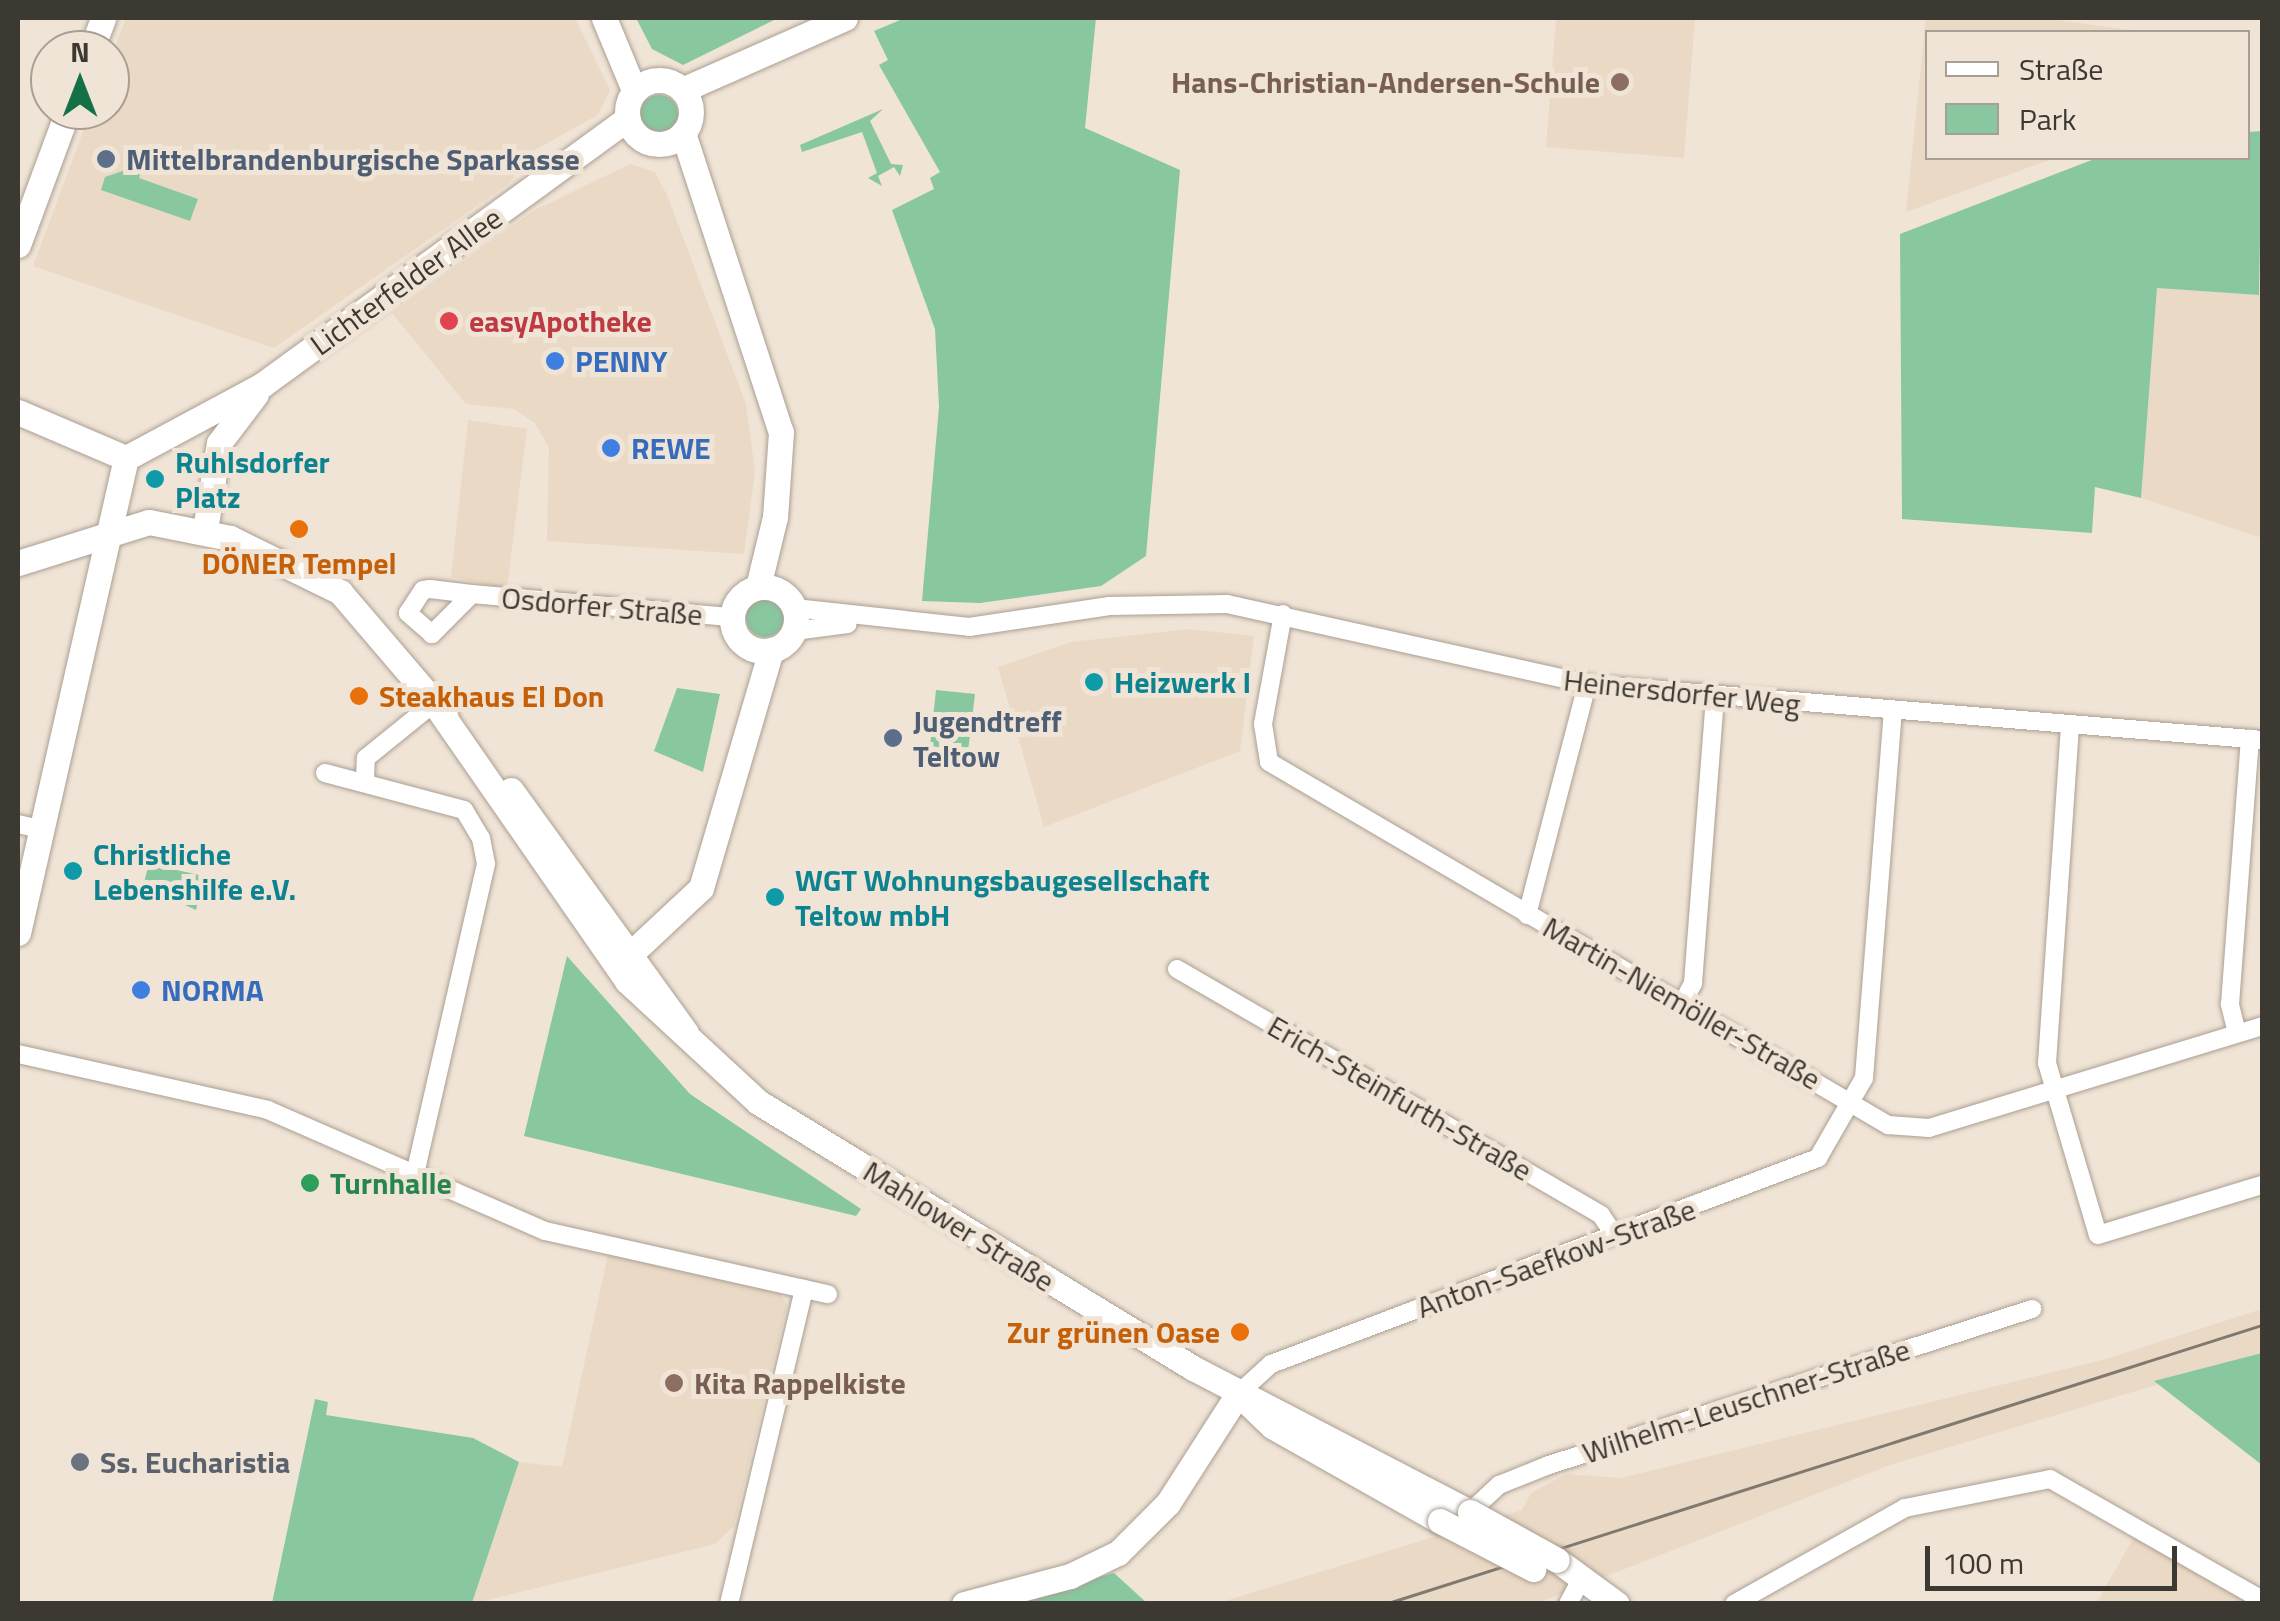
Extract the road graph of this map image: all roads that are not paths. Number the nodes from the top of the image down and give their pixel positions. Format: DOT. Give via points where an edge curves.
graph roads {
  1 [pos="606,18"];
  2 [pos="846,18"];
  3 [pos="645,85"];
  4 [pos="686,97"];
  5 [pos="61,130"];
  6 [pos="652,133"];
  7 [pos="18,244"];
  8 [pos="262,385"];
  9 [pos="18,412"];
  10 [pos="126,458"];
  11 [pos="205,530"];
  12 [pos="102,532"];
  13 [pos="18,563"];
  14 [pos="472,594"];
  15 [pos="782,604"];
  16 [pos="1283,614"];
  17 [pos="732,618"];
  18 [pos="760,648"];
  19 [pos="1586,684"];
  20 [pos="1715,699"];
  21 [pos="434,703"];
  22 [pos="1893,712"];
  23 [pos="2070,726"];
  24 [pos="2256,739"];
  25 [pos="326,773"];
  26 [pos="364,781"];
  27 [pos="27,826"];
  28 [pos="1527,915"];
  29 [pos="18,933"];
  30 [pos="625,960"];
  31 [pos="1177,969"];
  32 [pos="1682,1004"];
  33 [pos="2262,1026"];
  34 [pos="2238,1034"];
  35 [pos="18,1054"];
  36 [pos="2054,1087"];
  37 [pos="1851,1098"];
  38 [pos="416,1170"];
  39 [pos="2262,1185"];
  40 [pos="1615,1236"];
  41 [pos="804,1288"];
  42 [pos="828,1294"];
  43 [pos="2032,1309"];
  44 [pos="1238,1394"];
  45 [pos="1470,1512"];
  46 [pos="1545,1564"];
  47 [pos="1573,1593"];
  48 [pos="2262,1600"];
  49 [pos="729,1604"];
  50 [pos="964,1604"];
  51 [pos="1617,1604"];
  52 [pos="1734,1604"];
  1 -- 3 [label="main road"];
  2 -- 4 [label="main road"];
  3 -- 4 [label="main road"];
  3 -- 6 [label="main road"];
  4 -- 6 [label="main road"];
  5 -- 7 [label="main road"];
  6 -- 8 [label="main road, Lichterfelder Allee" via="550,176"];
  6 -- 15 [label="main road" via="700,196 775,405 782,461 775,517"];
  8 -- 10 [label="main road"];
  8 -- 11 [label="main road" via="218,443"];
  9 -- 10 [label="main road"];
  10 -- 12 [label="main road"];
  11 -- 12 [label="main road, Mahlower Straße" via="148,522"];
  11 -- 21 [label="main road, Mahlower Straße" via="340,592"];
  12 -- 13 [label="main road, Mahlower Straße"];
  12 -- 27 [label="main road"];
  14 -- 17 [label="street, Osdorfer Straße"];
  15 -- 16 [label="street, Heinersdorfer Weg" via="867,622 969,627 1110,606 1196,602"];
  15 -- 17 [label="main road"];
  15 -- 18 [label="main road"];
  16 -- 19 [label="street, Heinersdorfer Weg"];
  16 -- 28 [label="street, Martin-Niemöller-Straße" via="1262,724 1269,762"];
  17 -- 18 [label="main road"];
  18 -- 30 [label="main road" via="702,888"];
  19 -- 20 [label="street, Heinersdorfer Weg"];
  19 -- 28 [label="street"];
  20 -- 22 [label="street, Heinersdorfer Weg"];
  20 -- 32 [label="street" via="1693,982"];
  21 -- 26 [label="street" via="366,758"];
  21 -- 30 [label="main road, Mahlower Straße"];
  22 -- 23 [label="street, Heinersdorfer Weg"];
  22 -- 37 [label="street, Anton-Saefkow-Straße" via="1864,1078"];
  23 -- 24 [label="street, Heinersdorfer Weg"];
  23 -- 36 [label="street" via="2047,1063"];
  24 -- 34 [label="street" via="2230,1004"];
  25 -- 26 [label="street"];
  26 -- 38 [label="street" via="464,810 486,864"];
  27 -- 29 [label="main road"];
  28 -- 32 [label="street, Martin-Niemöller-Straße"];
  30 -- 44 [label="main road, Mahlower Straße" via="691,1042 758,1102"];
  31 -- 40 [label="street, Erich-Steinfurth-Straße" via="1601,1215"];
  32 -- 37 [label="street, Martin-Niemöller-Straße"];
  33 -- 34 [label="street, Martin-Niemöller-Straße"];
  34 -- 36 [label="street, Martin-Niemöller-Straße"];
  35 -- 38 [label="street" via="268,1110"];
  36 -- 37 [label="street, Martin-Niemöller-Straße" via="1904,1130"];
  36 -- 39 [label="street" via="2098,1234"];
  37 -- 40 [label="street, Anton-Saefkow-Straße" via="1809,1165"];
  38 -- 41 [label="street" via="545,1231"];
  40 -- 44 [label="street, Anton-Saefkow-Straße" via="1271,1364"];
  41 -- 42 [label="street"];
  41 -- 49 [label="street"];
  43 -- 45 [label="street, Wilhelm-Leuschner-Straße" via="1549,1465 1499,1485"];
  44 -- 45 [label="main road, Mahlower Straße" via="1282,1408"];
  44 -- 46 [label="main road, Mahlower Straße, bridge" via="1272,1426 1440,1521"];
  44 -- 50 [label="main road" via="1168,1503 1130,1544 1070,1576"];
  45 -- 46 [label="main road, Mahlower Straße, bridge"];
  46 -- 47 [label="main road, Mahlower Straße"];
  47 -- 51 [label="main road, Mahlower Straße"];
  48 -- 52 [label="street" via="2050,1479 1905,1508"];
}
